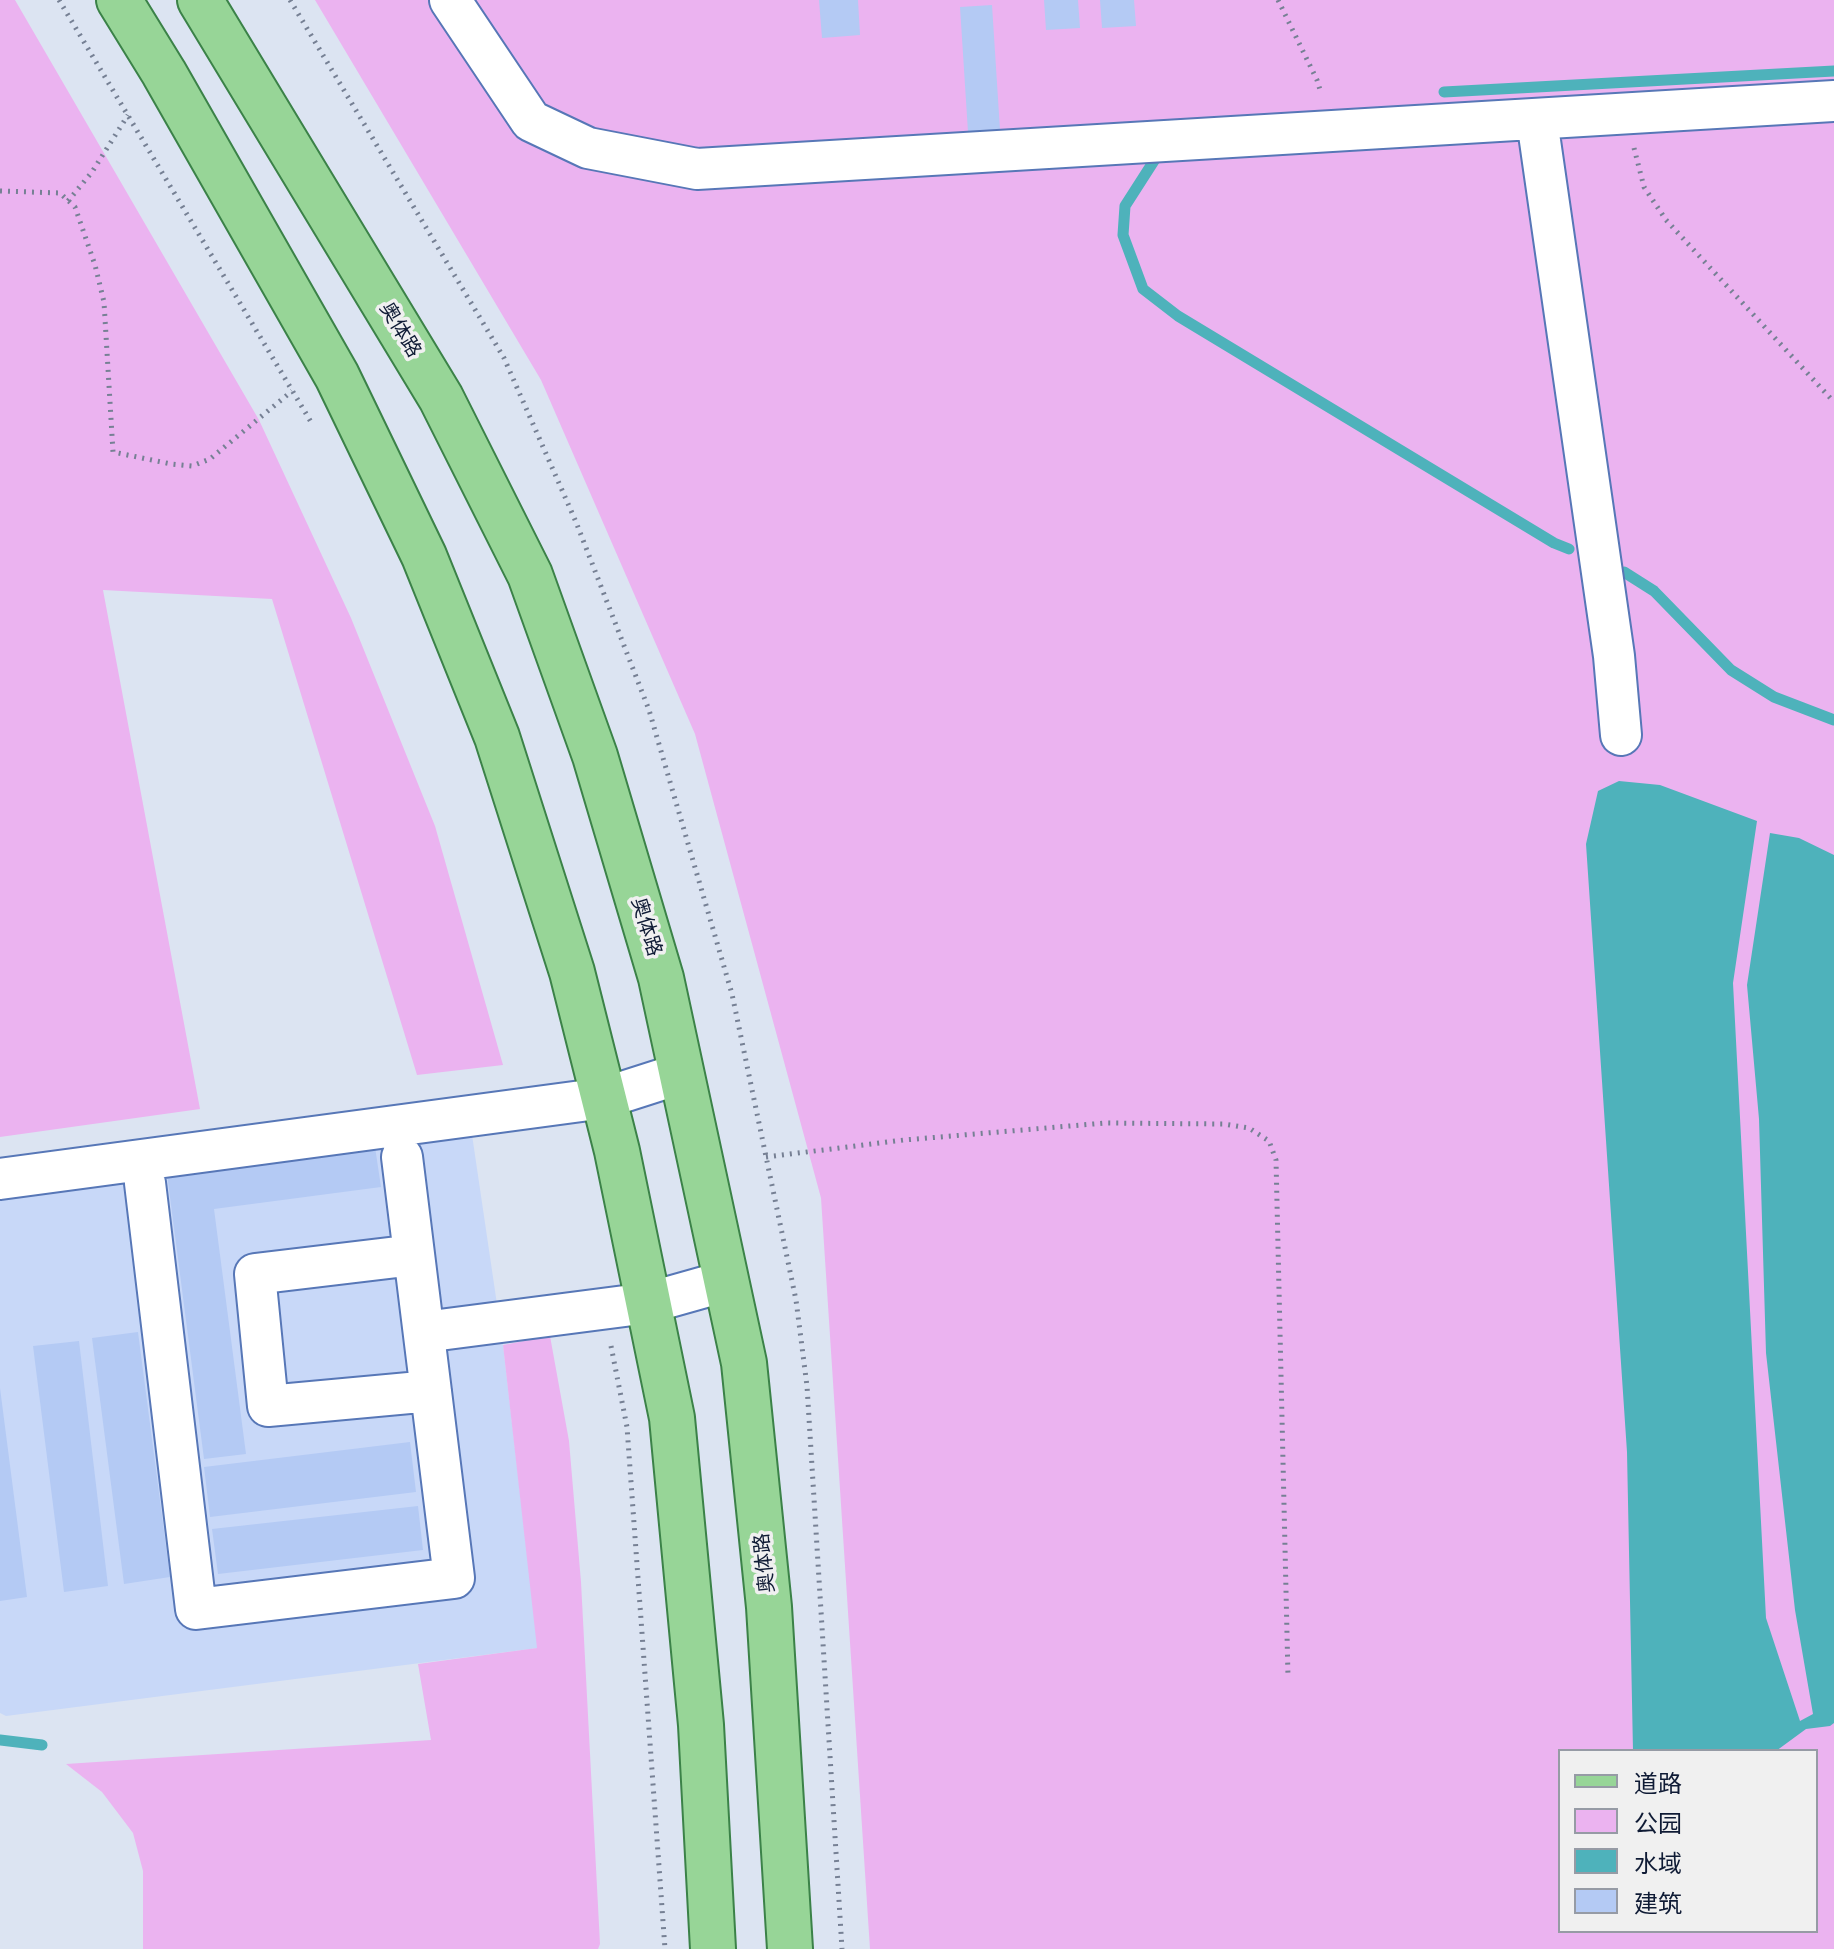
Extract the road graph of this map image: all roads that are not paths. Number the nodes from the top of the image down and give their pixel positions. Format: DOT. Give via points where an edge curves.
graph roads {
  1 [pos="119,0"];
  2 [pos="200,0"];
  3 [pos="450,0"];
  4 [pos="1834,101"];
  5 [pos="1537,120"];
  6 [pos="1621,735"];
  7 [pos="682,1073"];
  8 [pos="604,1098"];
  9 [pos="402,1157"];
  10 [pos="0,1179"];
  11 [pos="145,1183"];
  12 [pos="414,1255"];
  13 [pos="726,1281"];
  14 [pos="648,1303"];
  15 [pos="424,1332"];
  16 [pos="431,1391"];
  17 [pos="713,1949"];
  18 [pos="790,1949"];
  1 -- 8 [label="main road" via="337,376 424,556 497,737 572,972"];
  2 -- 7 [label="main road, 奥体路" via="441,398 530,575 595,756 661,978"];
  3 -- 5 [label="lane" via="531,121 588,148 697,169"];
  4 -- 5 [label="lane"];
  5 -- 6 [label="lane"];
  7 -- 8 [label="lane"];
  7 -- 13 [label="main road, 奥体路"];
  8 -- 10 [label="lane"];
  8 -- 14 [label="main road"];
  9 -- 12 [label="lane"];
  11 -- 16 [label="lane" via="196,1609 454,1578"];
  12 -- 15 [label="lane"];
  12 -- 16 [label="lane" via="255,1274 268,1406"];
  13 -- 14 [label="lane"];
  13 -- 18 [label="main road, 奥体路" via="744,1363 768,1592"];
  14 -- 15 [label="lane"];
  14 -- 17 [label="main road" via="672,1418 701,1725"];
  15 -- 16 [label="lane"];
}
